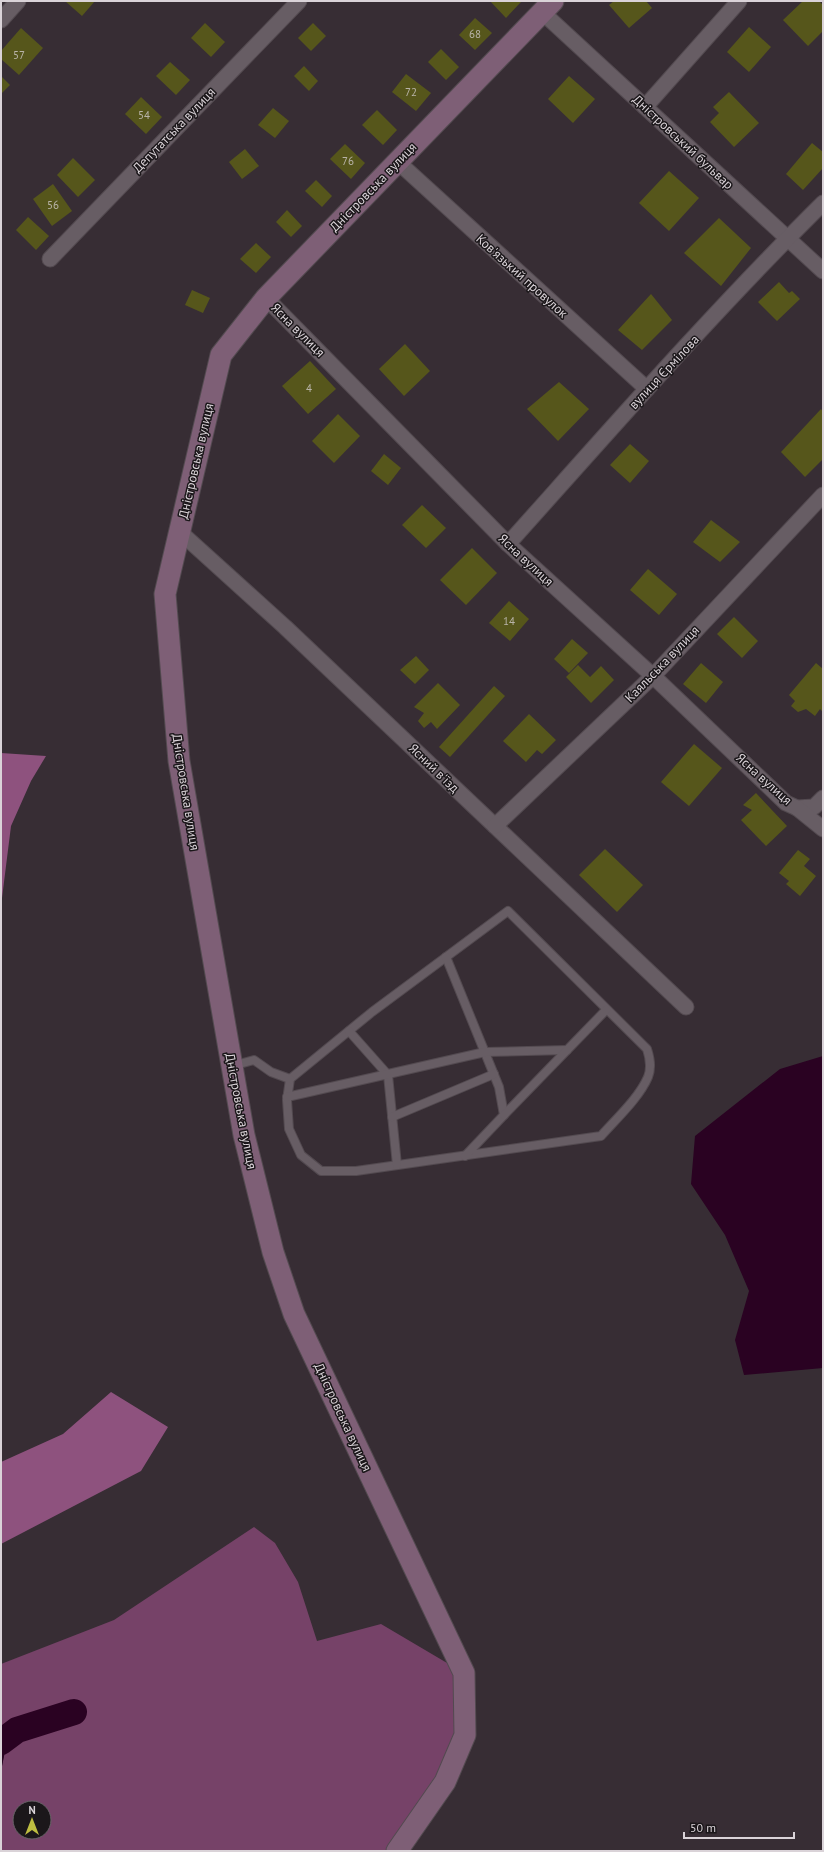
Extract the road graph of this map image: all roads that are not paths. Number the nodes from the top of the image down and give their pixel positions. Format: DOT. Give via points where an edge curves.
graph roads {
  1 [pos="18,1"];
  2 [pos="299,1"];
  3 [pos="739,1"];
  4 [pos="547,7"];
  5 [pos="1,20"];
  6 [pos="644,106"];
  7 [pos="398,162"];
  8 [pos="823,203"];
  9 [pos="788,238"];
  10 [pos="50,259"];
  11 [pos="823,271"];
  12 [pos="266,298"];
  13 [pos="647,390"];
  14 [pos="823,495"];
  15 [pos="180,532"];
  16 [pos="508,544"];
  17 [pos="653,676"];
  18 [pos="819,802"];
  19 [pos="797,808"];
  20 [pos="494,826"];
  21 [pos="823,828"];
  22 [pos="446,958"];
  23 [pos="686,1007"];
  24 [pos="606,1010"];
  25 [pos="349,1031"];
  26 [pos="567,1050"];
  27 [pos="485,1052"];
  28 [pos="232,1066"];
  29 [pos="494,1074"];
  30 [pos="388,1075"];
  31 [pos="290,1079"];
  32 [pos="288,1097"];
  33 [pos="504,1115"];
  34 [pos="392,1116"];
  35 [pos="464,1156"];
  36 [pos="397,1165"];
  37 [pos="397,1851"];
  1 -- 5 [label="street"];
  2 -- 10 [label="street, Депутатська вулиця"];
  3 -- 6 [label="street"];
  4 -- 6 [label="street, Дністровський бульвар"];
  4 -- 7 [label="street, Дністровська вулиця"];
  6 -- 9 [label="street, Дністровський бульвар"];
  7 -- 12 [label="street, Дністровська вулиця"];
  7 -- 13 [label="street, Ков'язький провулок"];
  8 -- 9 [label="street, вулиця Єрмілова"];
  9 -- 11 [label="street, Дністровський бульвар"];
  9 -- 13 [label="street, вулиця Єрмілова"];
  12 -- 15 [label="street, Дністровська вулиця" via="221,355"];
  12 -- 16 [label="street, Ясна вулиця"];
  13 -- 16 [label="street, вулиця Єрмілова"];
  14 -- 17 [label="street, Каяльська вулиця"];
  15 -- 20 [label="street, Ясний в'їзд" via="285,627"];
  15 -- 28 [label="street, Дністровська вулиця" via="165,594 179,761"];
  16 -- 17 [label="street, Ясна вулиця"];
  17 -- 19 [label="street, Ясна вулиця" via="786,803"];
  17 -- 20 [label="street, Каяльська вулиця"];
  18 -- 19 [label="street, Ясна вулиця"];
  19 -- 21 [label="street, Ясна вулиця"];
  20 -- 23 [label="street, Ясний в'їзд"];
  22 -- 24 [label="lane" via="508,911"];
  22 -- 25 [label="lane"];
  22 -- 27 [label="lane"];
  24 -- 26 [label="lane"];
  24 -- 35 [label="lane" via="647,1049 650,1060 648,1076 628,1108 600,1136"];
  25 -- 30 [label="lane"];
  25 -- 31 [label="lane"];
  26 -- 27 [label="lane"];
  26 -- 33 [label="lane"];
  27 -- 29 [label="lane"];
  27 -- 30 [label="lane"];
  28 -- 31 [label="lane" via="254,1060 271,1072"];
  28 -- 37 [label="street, Дністровська вулиця" via="245,1143 273,1252 294,1314 464,1673 465,1735 445,1782"];
  29 -- 33 [label="lane"];
  29 -- 34 [label="lane"];
  30 -- 32 [label="lane"];
  30 -- 34 [label="lane"];
  31 -- 32 [label="lane"];
  32 -- 36 [label="lane" via="289,1129 301,1155 321,1171 356,1171"];
  33 -- 35 [label="lane"];
  34 -- 36 [label="lane"];
  35 -- 36 [label="lane"];
}
